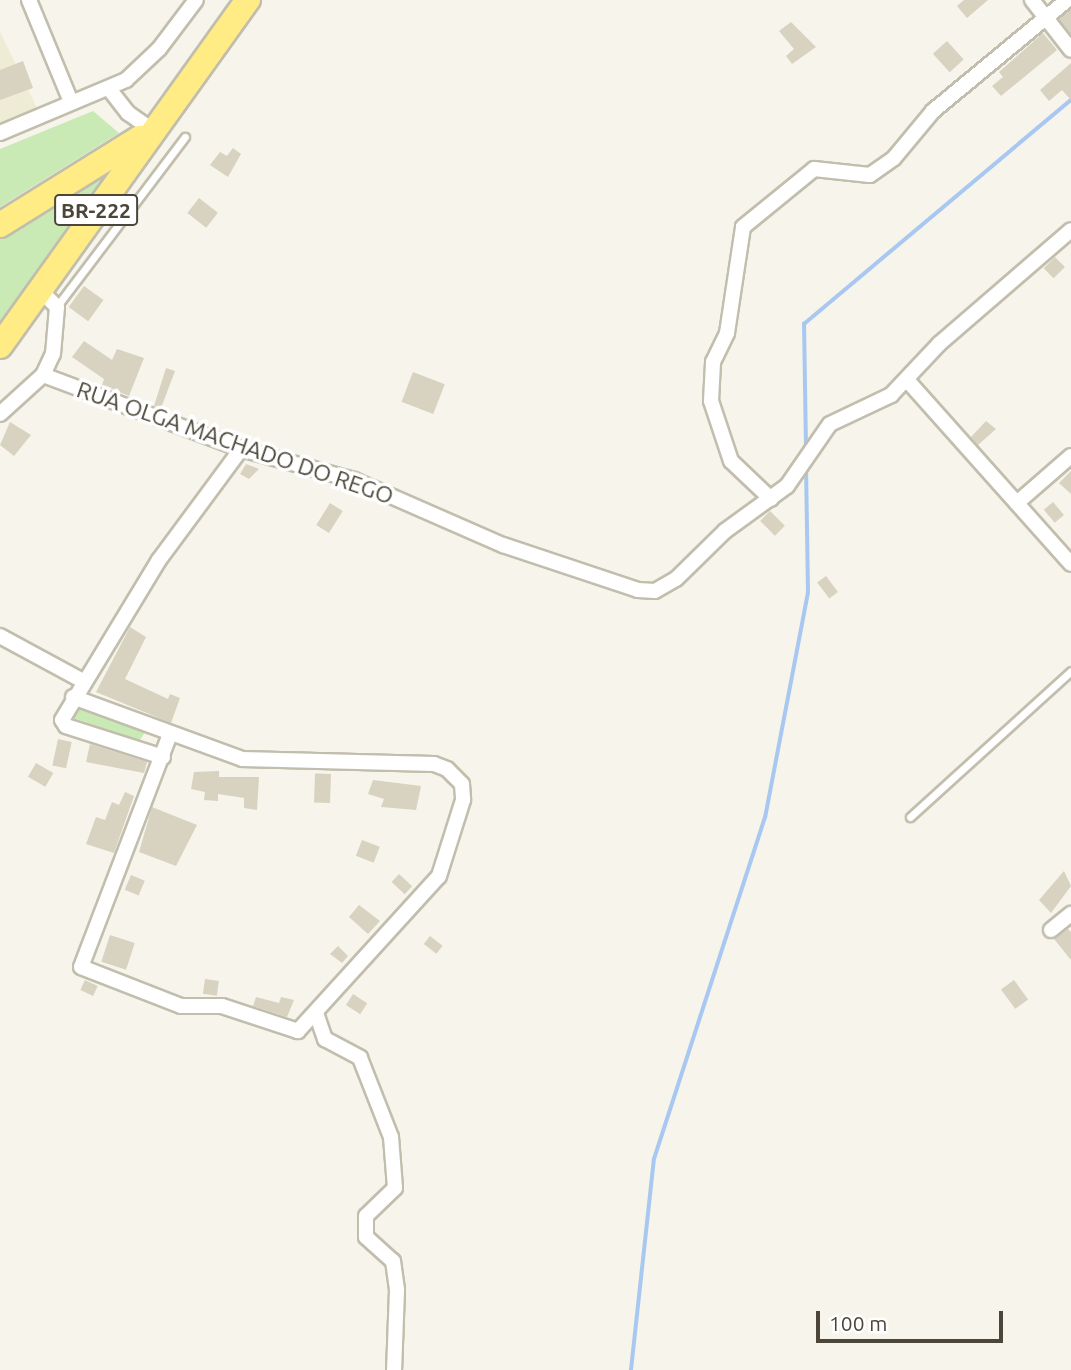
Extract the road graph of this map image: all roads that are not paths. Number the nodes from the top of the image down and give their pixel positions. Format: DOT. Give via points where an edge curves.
graph roads {
  1 [pos="29,0"];
  2 [pos="196,0"];
  3 [pos="248,0"];
  4 [pos="1032,0"];
  5 [pos="1068,0"];
  6 [pos="1046,17"];
  7 [pos="1071,50"];
  8 [pos="110,90"];
  9 [pos="71,102"];
  10 [pos="152,130"];
  11 [pos="0,133"];
  12 [pos="186,137"];
  13 [pos="0,225"];
  14 [pos="1071,230"];
  15 [pos="48,298"];
  16 [pos="732,300"];
  17 [pos="0,346"];
  18 [pos="43,375"];
  19 [pos="907,380"];
  20 [pos="0,414"];
  21 [pos="241,449"];
  22 [pos="1071,456"];
  23 [pos="771,499"];
  24 [pos="1018,502"];
  25 [pos="756,509"];
  26 [pos="1071,564"];
  27 [pos="0,636"];
  28 [pos="1071,671"];
  29 [pos="83,681"];
  30 [pos="73,697"];
  31 [pos="170,734"];
  32 [pos="163,757"];
  33 [pos="910,817"];
  34 [pos="1071,914"];
  35 [pos="1051,930"];
  36 [pos="316,1013"];
  37 [pos="394,1370"];
  1 -- 9 [label="street"];
  2 -- 8 [label="street" via="135,73"];
  3 -- 10 [label="highway, BR-222"];
  4 -- 6 [label="street"];
  5 -- 6 [label="street"];
  6 -- 7 [label="street"];
  6 -- 23 [label="street" via="933,111 894,158 870,176 814,170 743,227 727,333 713,362 711,401 731,461"];
  8 -- 9 [label="street"];
  8 -- 10 [label="street" via="128,113"];
  9 -- 11 [label="street"];
  10 -- 13 [label="highway"];
  10 -- 15 [label="highway, BR-222"];
  12 -- 15 [label="lane"];
  14 -- 19 [label="street" via="939,344"];
  15 -- 17 [label="highway, BR-222"];
  15 -- 18 [label="street" via="54,354"];
  16 -- 25 [label="street" via="706,375 717,446 746,480"];
  18 -- 20 [label="street"];
  18 -- 21 [label="street, RUA OLGA MACHADO DO REGO"];
  19 -- 23 [label="street" via="882,402 830,424 798,472"];
  19 -- 24 [label="street"];
  21 -- 25 [label="street, RUA OLGA MACHADO DO REGO" via="355,480 503,545 638,590 655,590 676,579 725,531"];
  21 -- 29 [label="street" via="159,560"];
  22 -- 24 [label="street"];
  23 -- 25 [label="street"];
  24 -- 26 [label="street"];
  27 -- 29 [label="street"];
  28 -- 33 [label="lane"];
  29 -- 30 [label="street"];
  30 -- 31 [label="street"];
  30 -- 32 [label="street" via="62,720 65,726"];
  31 -- 32 [label="street"];
  31 -- 36 [label="street" via="251,761 434,764 456,775 462,785 463,800 439,876"];
  32 -- 36 [label="street" via="81,967 181,1006 222,1006 288,1031 302,1028"];
  34 -- 35 [label="street"];
  36 -- 37 [label="street" via="325,1039 360,1058 391,1137 395,1188 366,1216 366,1237 393,1261 397,1290"];
}
